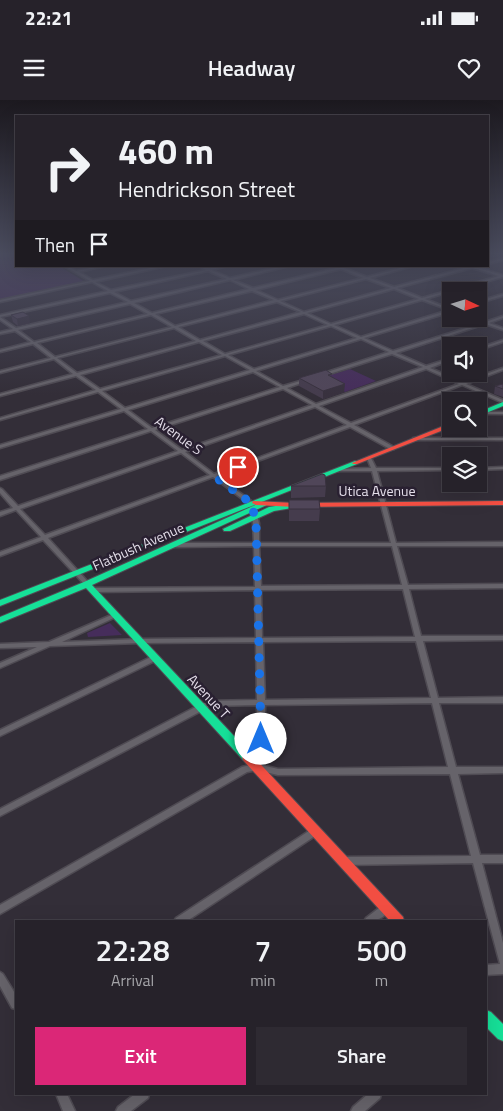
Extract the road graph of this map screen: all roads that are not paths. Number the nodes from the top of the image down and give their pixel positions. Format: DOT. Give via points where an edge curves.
graph roads {
  1 [pos="70,301"];
  2 [pos="127,301"];
  3 [pos="138,301"];
  4 [pos="205,301"];
  5 [pos="277,301"];
  6 [pos="347,301"];
  7 [pos="414,301"];
  8 [pos="428,301"];
  9 [pos="130,303"];
  10 [pos="442,307"];
  11 [pos="304,313"];
  12 [pos="442,313"];
  13 [pos="151,314"];
  14 [pos="0,317"];
  15 [pos="503,317"];
  16 [pos="488,321"];
  17 [pos="488,323"];
  18 [pos="331,325"];
  19 [pos="174,327"];
  20 [pos="466,328"];
  21 [pos="16,329"];
  22 [pos="503,329"];
  23 [pos="0,333"];
  24 [pos="360,338"];
  25 [pos="199,341"];
  26 [pos="503,341"];
  27 [pos="33,343"];
  28 [pos="487,346"];
  29 [pos="0,351"];
  30 [pos="392,352"];
  31 [pos="225,355"];
  32 [pos="54,358"];
  33 [pos="442,362"];
  34 [pos="426,368"];
  35 [pos="503,369"];
  36 [pos="252,371"];
  37 [pos="0,372"];
  38 [pos="76,374"];
  39 [pos="463,384"];
  40 [pos="282,388"];
  41 [pos="99,391"];
  42 [pos="0,395"];
  43 [pos="503,403"];
  44 [pos="315,406"];
  45 [pos="124,410"];
  46 [pos="487,410"];
  47 [pos="503,413"];
  48 [pos="487,414"];
  49 [pos="0,420"];
  50 [pos="350,425"];
  51 [pos="442,428"];
  52 [pos="151,430"];
  53 [pos="415,439"];
  54 [pos="503,439"];
  55 [pos="0,447"];
  56 [pos="392,448"];
  57 [pos="181,452"];
  58 [pos="369,458"];
  59 [pos="487,468"];
  60 [pos="503,468"];
  61 [pos="374,469"];
  62 [pos="442,469"];
  63 [pos="340,470"];
  64 [pos="214,476"];
  65 [pos="0,478"];
  66 [pos="0,490"];
  67 [pos="285,492"];
  68 [pos="266,503"];
  69 [pos="503,503"];
  70 [pos="295,504"];
  71 [pos="384,504"];
  72 [pos="17,508"];
  73 [pos="253,510"];
  74 [pos="0,514"];
  75 [pos="44,538"];
  76 [pos="394,544"];
  77 [pos="503,544"];
  78 [pos="174,545"];
  79 [pos="256,545"];
  80 [pos="0,554"];
  81 [pos="78,573"];
  82 [pos="503,586"];
  83 [pos="90,587"];
  84 [pos="405,587"];
  85 [pos="257,588"];
  86 [pos="0,603"];
  87 [pos="116,615"];
  88 [pos="2,620"];
  89 [pos="503,638"];
  90 [pos="419,639"];
  91 [pos="258,640"];
  92 [pos="0,641"];
  93 [pos="140,642"];
  94 [pos="49,644"];
  95 [pos="16,645"];
  96 [pos="0,646"];
  97 [pos="156,658"];
  98 [pos="0,666"];
  99 [pos="435,700"];
  100 [pos="503,700"];
  101 [pos="260,702"];
  102 [pos="201,708"];
  103 [pos="0,733"];
  104 [pos="257,767"];
  105 [pos="503,770"];
  106 [pos="453,771"];
  107 [pos="0,813"];
  108 [pos="315,831"];
  109 [pos="476,859"];
  110 [pos="503,859"];
  111 [pos="343,861"];
  112 [pos="386,908"];
  113 [pos="0,910"];
  114 [pos="180,920"];
  115 [pos="370,920"];
  116 [pos="397,920"];
  117 [pos="503,961"];
  118 [pos="503,969"];
  119 [pos="487,970"];
  120 [pos="0,977"];
  121 [pos="15,1002"];
  122 [pos="487,1018"];
  123 [pos="503,1034"];
  124 [pos="61,1095"];
  125 [pos="143,1095"];
  126 [pos="375,1095"];
  127 [pos="69,1111"];
  128 [pos="122,1111"];
  129 [pos="357,1111"];
  1 -- 14 [label="street"];
  2 -- 9 [label="street"];
  3 -- 9 [label="street"];
  4 -- 13 [label="street"];
  5 -- 11 [label="street"];
  5 -- 19 [label="street"];
  6 -- 11 [label="street"];
  7 -- 18 [label="street"];
  8 -- 10 [label="street"];
  9 -- 13 [label="street"];
  9 -- 21 [label="street"];
  11 -- 18 [label="street"];
  11 -- 25 [label="street"];
  12 -- 24 [label="street"];
  13 -- 19 [label="street"];
  13 -- 27 [label="street"];
  14 -- 21 [label="street, Avenue S"];
  15 -- 16 [label="street"];
  17 -- 22 [label="street"];
  18 -- 24 [label="street"];
  18 -- 31 [label="street"];
  19 -- 25 [label="street"];
  19 -- 32 [label="street"];
  20 -- 30 [label="street"];
  21 -- 23 [label="street"];
  21 -- 27 [label="street, Avenue S"];
  24 -- 30 [label="street"];
  24 -- 36 [label="street"];
  25 -- 31 [label="street"];
  25 -- 38 [label="street"];
  26 -- 28 [label="street"];
  27 -- 29 [label="street"];
  27 -- 32 [label="street, Avenue S"];
  30 -- 34 [label="street"];
  30 -- 40 [label="street"];
  31 -- 36 [label="street"];
  31 -- 41 [label="street"];
  32 -- 37 [label="street"];
  32 -- 38 [label="street, Avenue S"];
  33 -- 34 [label="street"];
  34 -- 39 [label="street"];
  34 -- 44 [label="street"];
  35 -- 39 [label="street"];
  36 -- 40 [label="street"];
  36 -- 45 [label="street"];
  38 -- 41 [label="street, Avenue S"];
  38 -- 42 [label="street"];
  39 -- 43 [label="street"];
  39 -- 50 [label="street"];
  40 -- 44 [label="street"];
  40 -- 52 [label="street"];
  41 -- 45 [label="street, Avenue S"];
  41 -- 49 [label="street"];
  43 -- 46 [label="main road"];
  44 -- 50 [label="street"];
  44 -- 57 [label="street"];
  45 -- 52 [label="street, Avenue S"];
  45 -- 55 [label="street"];
  47 -- 48 [label="street"];
  50 -- 56 [label="street"];
  50 -- 64 [label="street"];
  51 -- 53 [label="main road, Flatbush Avenue"];
  52 -- 57 [label="street, Avenue S"];
  52 -- 65 [label="street"];
  53 -- 54 [label="street"];
  53 -- 56 [label="main road, Flatbush Avenue"];
  56 -- 58 [label="main road, Flatbush Avenue"];
  57 -- 64 [label="street, Avenue S"];
  57 -- 72 [label="street"];
  58 -- 61 [label="street"];
  58 -- 63 [label="main road, Flatbush Avenue"];
  59 -- 60 [label="street"];
  61 -- 62 [label="street"];
  61 -- 63 [label="street"];
  61 -- 71 [label="street"];
  63 -- 67 [label="main road, Flatbush Avenue"];
  64 -- 73 [label="street, Avenue S"];
  64 -- 75 [label="street"];
  66 -- 72 [label="street, Avenue T"];
  67 -- 68 [label="main road, Flatbush Avenue"];
  67 -- 73 [label="main road, Flatbush Avenue"];
  68 -- 70 [label="main road, Utica Avenue"];
  68 -- 73 [label="main road, Flatbush Avenue"];
  69 -- 71 [label="main road, Utica Avenue"];
  70 -- 71 [label="main road, Utica Avenue"];
  70 -- 73 [label="main road"];
  71 -- 76 [label="street"];
  72 -- 74 [label="street"];
  72 -- 75 [label="street, Avenue T"];
  73 -- 78 [label="main road, Flatbush Avenue" via="198,541"];
  73 -- 79 [label="street"];
  73 -- 81 [label="main road, Flatbush Avenue"];
  75 -- 80 [label="street"];
  75 -- 81 [label="street, Avenue T"];
  76 -- 77 [label="street"];
  76 -- 79 [label="street"];
  76 -- 84 [label="street"];
  78 -- 79 [label="street"];
  78 -- 83 [label="main road, Flatbush Avenue"];
  79 -- 85 [label="street"];
  81 -- 83 [label="street, Avenue T"];
  81 -- 86 [label="main road, Flatbush Avenue"];
  82 -- 84 [label="street"];
  83 -- 85 [label="street"];
  83 -- 87 [label="main road, Avenue T"];
  83 -- 88 [label="main road, Flatbush Avenue"];
  84 -- 85 [label="street"];
  84 -- 90 [label="street"];
  85 -- 91 [label="street"];
  87 -- 93 [label="main road, Avenue T"];
  87 -- 94 [label="street"];
  89 -- 90 [label="street"];
  90 -- 91 [label="street"];
  90 -- 99 [label="street"];
  91 -- 93 [label="street"];
  91 -- 101 [label="street"];
  92 -- 95 [label="street"];
  93 -- 94 [label="street"];
  93 -- 97 [label="main road, Avenue T"];
  94 -- 95 [label="street"];
  94 -- 98 [label="street"];
  95 -- 96 [label="street"];
  97 -- 102 [label="main road, Avenue T"];
  97 -- 103 [label="street"];
  99 -- 100 [label="street"];
  99 -- 101 [label="street"];
  99 -- 106 [label="street"];
  101 -- 102 [label="street" via="210,703"];
  101 -- 104 [label="street" via="261,755"];
  102 -- 104 [label="main road, Avenue T"];
  102 -- 107 [label="street"];
  104 -- 106 [label="street" via="278,772"];
  104 -- 108 [label="main road, Avenue T"];
  104 -- 113 [label="street" via="245,769"];
  105 -- 106 [label="street"];
  106 -- 109 [label="street"];
  108 -- 111 [label="main road, Avenue T"];
  108 -- 114 [label="street"];
  109 -- 110 [label="street"];
  109 -- 111 [label="street"];
  109 -- 117 [label="street"];
  111 -- 112 [label="main road, Avenue T"];
  112 -- 115 [label="street"];
  112 -- 116 [label="main road, Avenue T"];
  118 -- 119 [label="street"];
  120 -- 121 [label="street"];
  122 -- 123 [label="main road"];
  124 -- 127 [label="street"];
  125 -- 128 [label="street"];
  126 -- 129 [label="street"];
}
